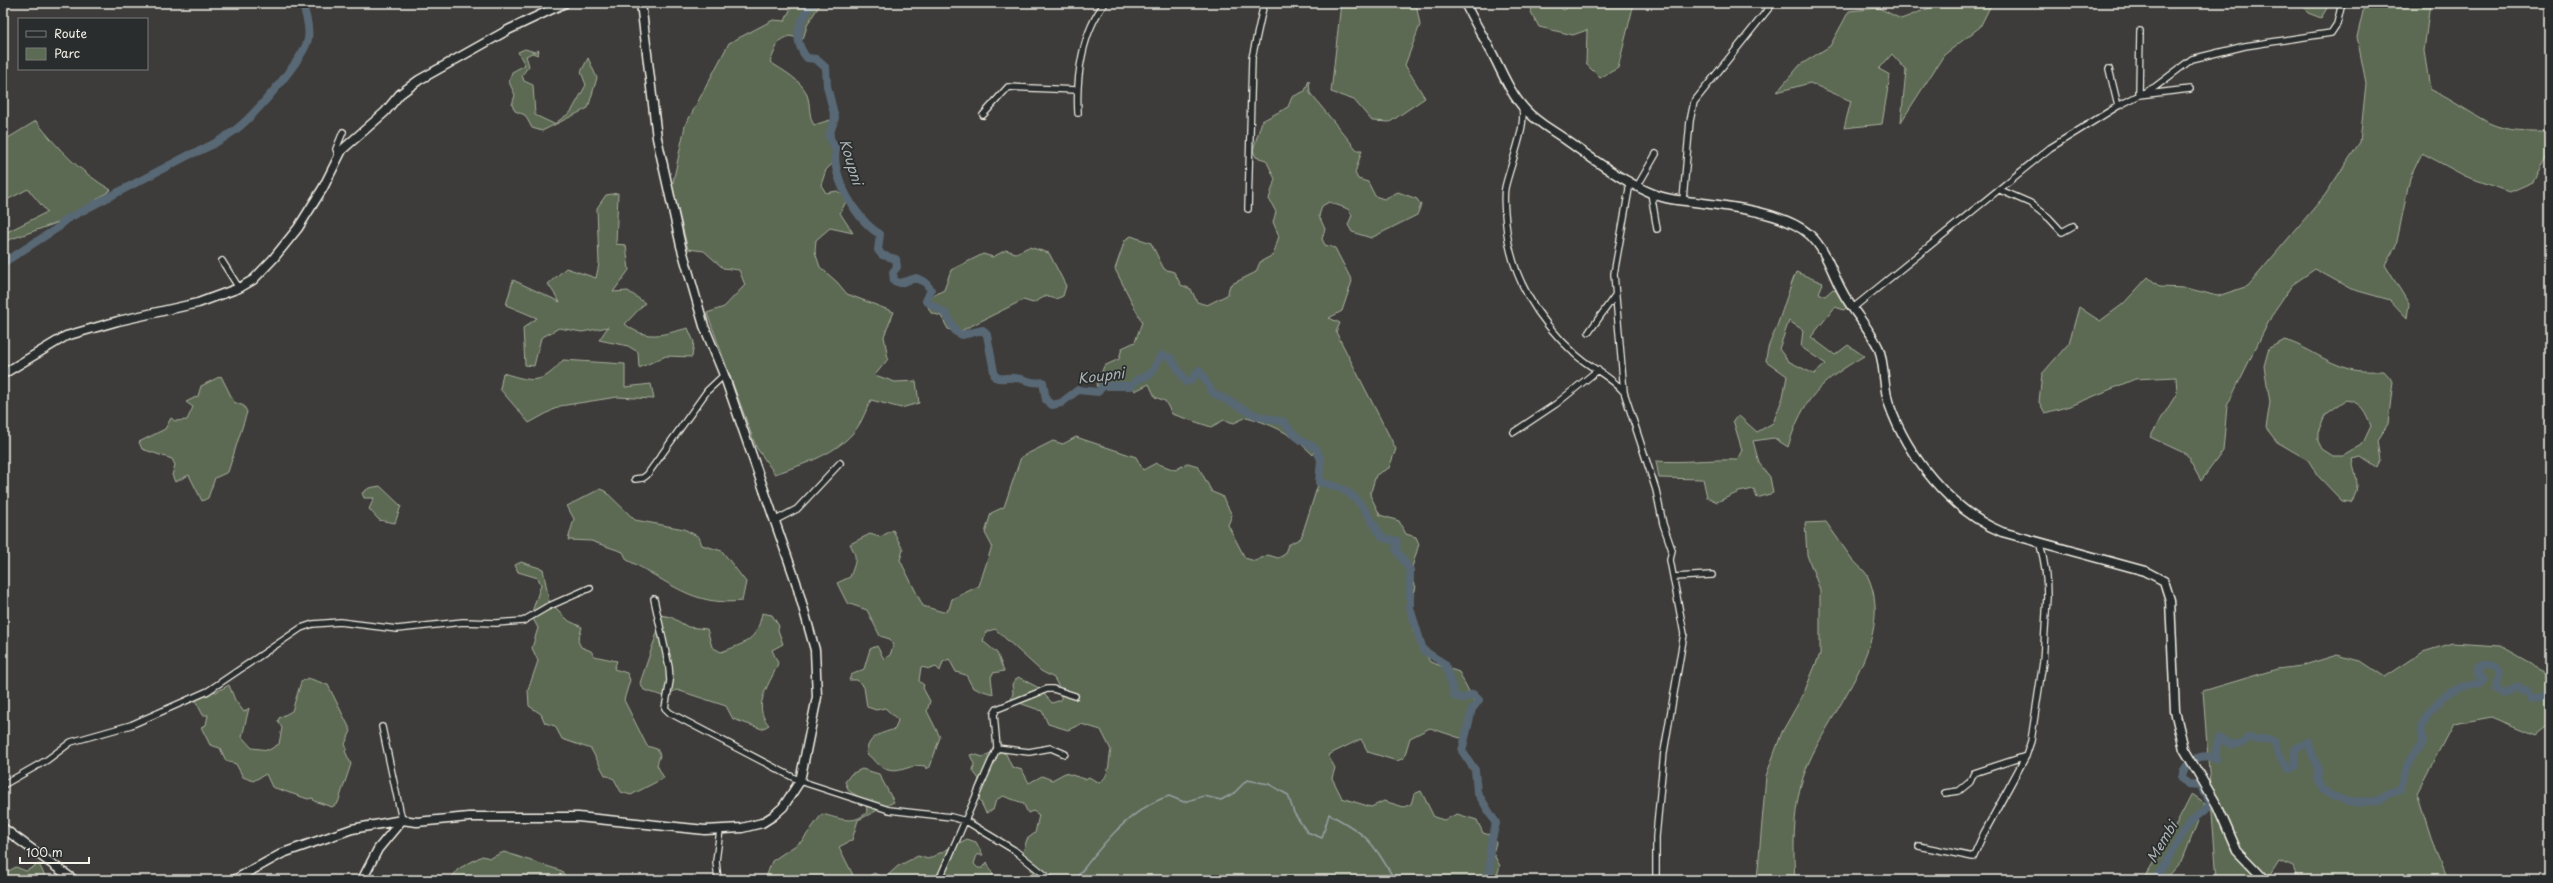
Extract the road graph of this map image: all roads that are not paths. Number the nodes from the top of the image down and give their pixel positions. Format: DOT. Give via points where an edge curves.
graph roads {
  1 [pos="565,3"];
  2 [pos="641,3"];
  3 [pos="1105,3"];
  4 [pos="1264,3"];
  5 [pos="1465,3"];
  6 [pos="1773,3"];
  7 [pos="2342,3"];
  8 [pos="2140,31"];
  9 [pos="2109,69"];
  10 [pos="2190,89"];
  11 [pos="1077,90"];
  12 [pos="2139,95"];
  13 [pos="1518,101"];
  14 [pos="2118,106"];
  15 [pos="1078,113"];
  16 [pos="983,115"];
  17 [pos="343,132"];
  18 [pos="1656,154"];
  19 [pos="338,155"];
  20 [pos="1628,180"];
  21 [pos="1638,185"];
  22 [pos="2000,190"];
  23 [pos="1651,193"];
  24 [pos="1683,200"];
  25 [pos="1248,209"];
  26 [pos="2073,226"];
  27 [pos="1657,229"];
  28 [pos="222,260"];
  29 [pos="239,288"];
  30 [pos="1616,294"];
  31 [pos="1853,308"];
  32 [pos="1589,332"];
  33 [pos="1598,370"];
  34 [pos="3,374"];
  35 [pos="724,375"];
  36 [pos="1624,392"];
  37 [pos="1514,432"];
  38 [pos="840,463"];
  39 [pos="635,479"];
  40 [pos="774,521"];
  41 [pos="2033,542"];
  42 [pos="1712,575"];
  43 [pos="1674,577"];
  44 [pos="590,588"];
  45 [pos="654,600"];
  46 [pos="1075,696"];
  47 [pos="382,726"];
  48 [pos="997,748"];
  49 [pos="1065,754"];
  50 [pos="2026,756"];
  51 [pos="800,781"];
  52 [pos="3,785"];
  53 [pos="1946,793"];
  54 [pos="402,820"];
  55 [pos="966,821"];
  56 [pos="3,828"];
  57 [pos="720,830"];
  58 [pos="1919,846"];
  59 [pos="74,880"];
  60 [pos="234,880"];
  61 [pos="362,880"];
  62 [pos="718,880"];
  63 [pos="939,880"];
  64 [pos="1051,880"];
  65 [pos="1656,880"];
  66 [pos="2265,880"];
  1 -- 19 [label="street" via="508,30 410,86"];
  2 -- 35 [label="street" via="650,94 667,187 697,303"];
  3 -- 11 [label="street" via="1087,41"];
  4 -- 25 [label="street" via="1252,58"];
  5 -- 13 [label="street"];
  6 -- 24 [label="street" via="1694,102"];
  7 -- 12 [label="street" via="2337,24 2331,33 2245,46 2195,58 2160,84"];
  8 -- 12 [label="street"];
  9 -- 14 [label="street"];
  10 -- 12 [label="street"];
  11 -- 15 [label="street"];
  11 -- 16 [label="street" via="1008,87"];
  12 -- 14 [label="street"];
  13 -- 20 [label="street" via="1540,122"];
  13 -- 33 [label="street" via="1522,107 1522,120 1505,191 1507,233 1517,276 1532,305 1544,320 1577,355"];
  14 -- 22 [label="street" via="2062,139"];
  17 -- 19 [label="street" via="336,149"];
  18 -- 21 [label="street"];
  19 -- 29 [label="street" via="323,188 298,228 263,271"];
  20 -- 21 [label="street"];
  20 -- 30 [label="street" via="1629,189 1614,274"];
  21 -- 23 [label="street"];
  22 -- 26 [label="street" via="2030,204 2049,218 2060,231"];
  22 -- 31 [label="street"];
  23 -- 24 [label="street"];
  23 -- 27 [label="street"];
  24 -- 31 [label="street" via="1754,212 1806,232 1820,248"];
  28 -- 29 [label="street"];
  29 -- 34 [label="street" via="198,304 78,331 52,343"];
  30 -- 32 [label="street"];
  30 -- 36 [label="street"];
  31 -- 41 [label="street" via="1876,344 1882,360 1890,405 1908,443 1926,468 1953,498 1981,521 2002,532"];
  33 -- 36 [label="street"];
  33 -- 37 [label="street" via="1556,404"];
  35 -- 39 [label="street" via="707,392 647,475"];
  35 -- 40 [label="street"];
  36 -- 43 [label="street" via="1656,490 1672,550 1670,560"];
  38 -- 40 [label="street" via="797,509"];
  40 -- 51 [label="street" via="802,602 817,662 816,703"];
  41 -- 50 [label="street" via="2040,545 2047,578 2047,597 2037,713"];
  41 -- 66 [label="street" via="2145,571 2164,581 2170,600 2175,711 2186,755 2198,770 2238,851"];
  42 -- 43 [label="street"];
  43 -- 65 [label="street" via="1684,634 1664,752 1656,837"];
  44 -- 52 [label="street" via="523,620 496,623 462,622 397,629 357,622 313,624 301,628 208,691 131,725 71,742 47,760"];
  45 -- 51 [label="street" via="669,667 670,681 665,708"];
  46 -- 48 [label="street" via="1046,689 997,709 994,714"];
  47 -- 54 [label="street"];
  48 -- 49 [label="street" via="1029,752 1051,748"];
  48 -- 55 [label="street"];
  50 -- 53 [label="street" via="1974,773 1970,782 1959,791"];
  50 -- 58 [label="street" via="1984,833 1974,857"];
  51 -- 55 [label="street" via="889,810"];
  51 -- 57 [label="street" via="783,807 762,823"];
  54 -- 57 [label="street" via="418,822 468,818 578,817"];
  54 -- 60 [label="street" via="352,829 283,853"];
  54 -- 61 [label="street" via="378,849"];
  55 -- 63 [label="street"];
  55 -- 64 [label="street" via="1008,846"];
  56 -- 59 [label="street"];
  57 -- 62 [label="street" via="716,861"];
}
